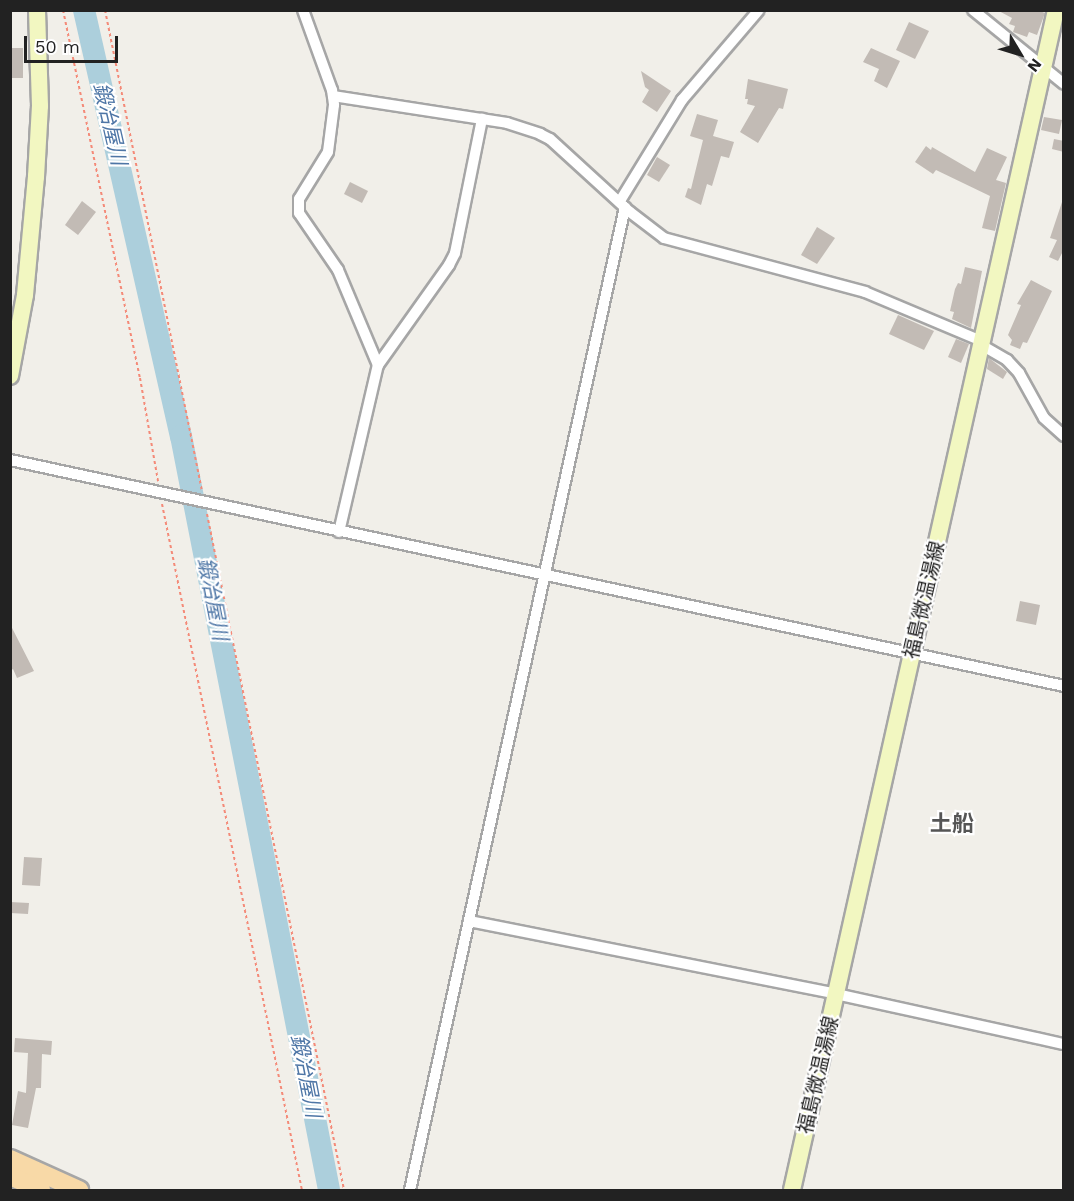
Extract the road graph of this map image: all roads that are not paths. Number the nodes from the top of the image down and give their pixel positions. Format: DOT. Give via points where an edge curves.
graph roads {
  1 [pos="37,10"];
  2 [pos="303,10"];
  3 [pos="759,10"];
  4 [pos="973,10"];
  5 [pos="1056,10"];
  6 [pos="1044,69"];
  7 [pos="1064,84"];
  8 [pos="333,96"];
  9 [pos="482,119"];
  10 [pos="622,204"];
  11 [pos="983,344"];
  12 [pos="378,365"];
  13 [pos="10,376"];
  14 [pos="1064,436"];
  15 [pos="10,460"];
  16 [pos="339,531"];
  17 [pos="544,576"];
  18 [pos="912,652"];
  19 [pos="1064,686"];
  20 [pos="469,921"];
  21 [pos="836,994"];
  22 [pos="1064,1044"];
  23 [pos="10,1159"];
  24 [pos="10,1176"];
  25 [pos="40,1191"];
  26 [pos="79,1191"];
  27 [pos="410,1191"];
  28 [pos="792,1191"];
  1 -- 13 [label="main road" via="40,106 36,177 25,295"];
  2 -- 8 [label="street"];
  3 -- 10 [label="street" via="682,100"];
  4 -- 6 [label="street"];
  5 -- 6 [label="main road, 福島微温湯線"];
  6 -- 7 [label="street"];
  6 -- 11 [label="main road, 福島微温湯線"];
  8 -- 9 [label="street"];
  8 -- 12 [label="street" via="328,152 299,199 299,213 338,270"];
  9 -- 10 [label="street" via="517,126 550,139"];
  9 -- 12 [label="street" via="452,260"];
  10 -- 11 [label="street" via="658,234 673,241 865,292"];
  10 -- 17 [label="street"];
  11 -- 14 [label="street" via="1019,373 1044,418"];
  11 -- 18 [label="main road, 福島微温湯線"];
  12 -- 16 [label="street"];
  15 -- 16 [label="street"];
  16 -- 17 [label="street"];
  17 -- 18 [label="street"];
  17 -- 20 [label="street"];
  18 -- 19 [label="street"];
  18 -- 21 [label="main road, 福島微温湯線"];
  20 -- 21 [label="street"];
  20 -- 27 [label="street"];
  21 -- 22 [label="street"];
  21 -- 28 [label="main road, 福島微温湯線"];
  23 -- 26 [label="main road"];
  24 -- 25 [label="main road"];
}
